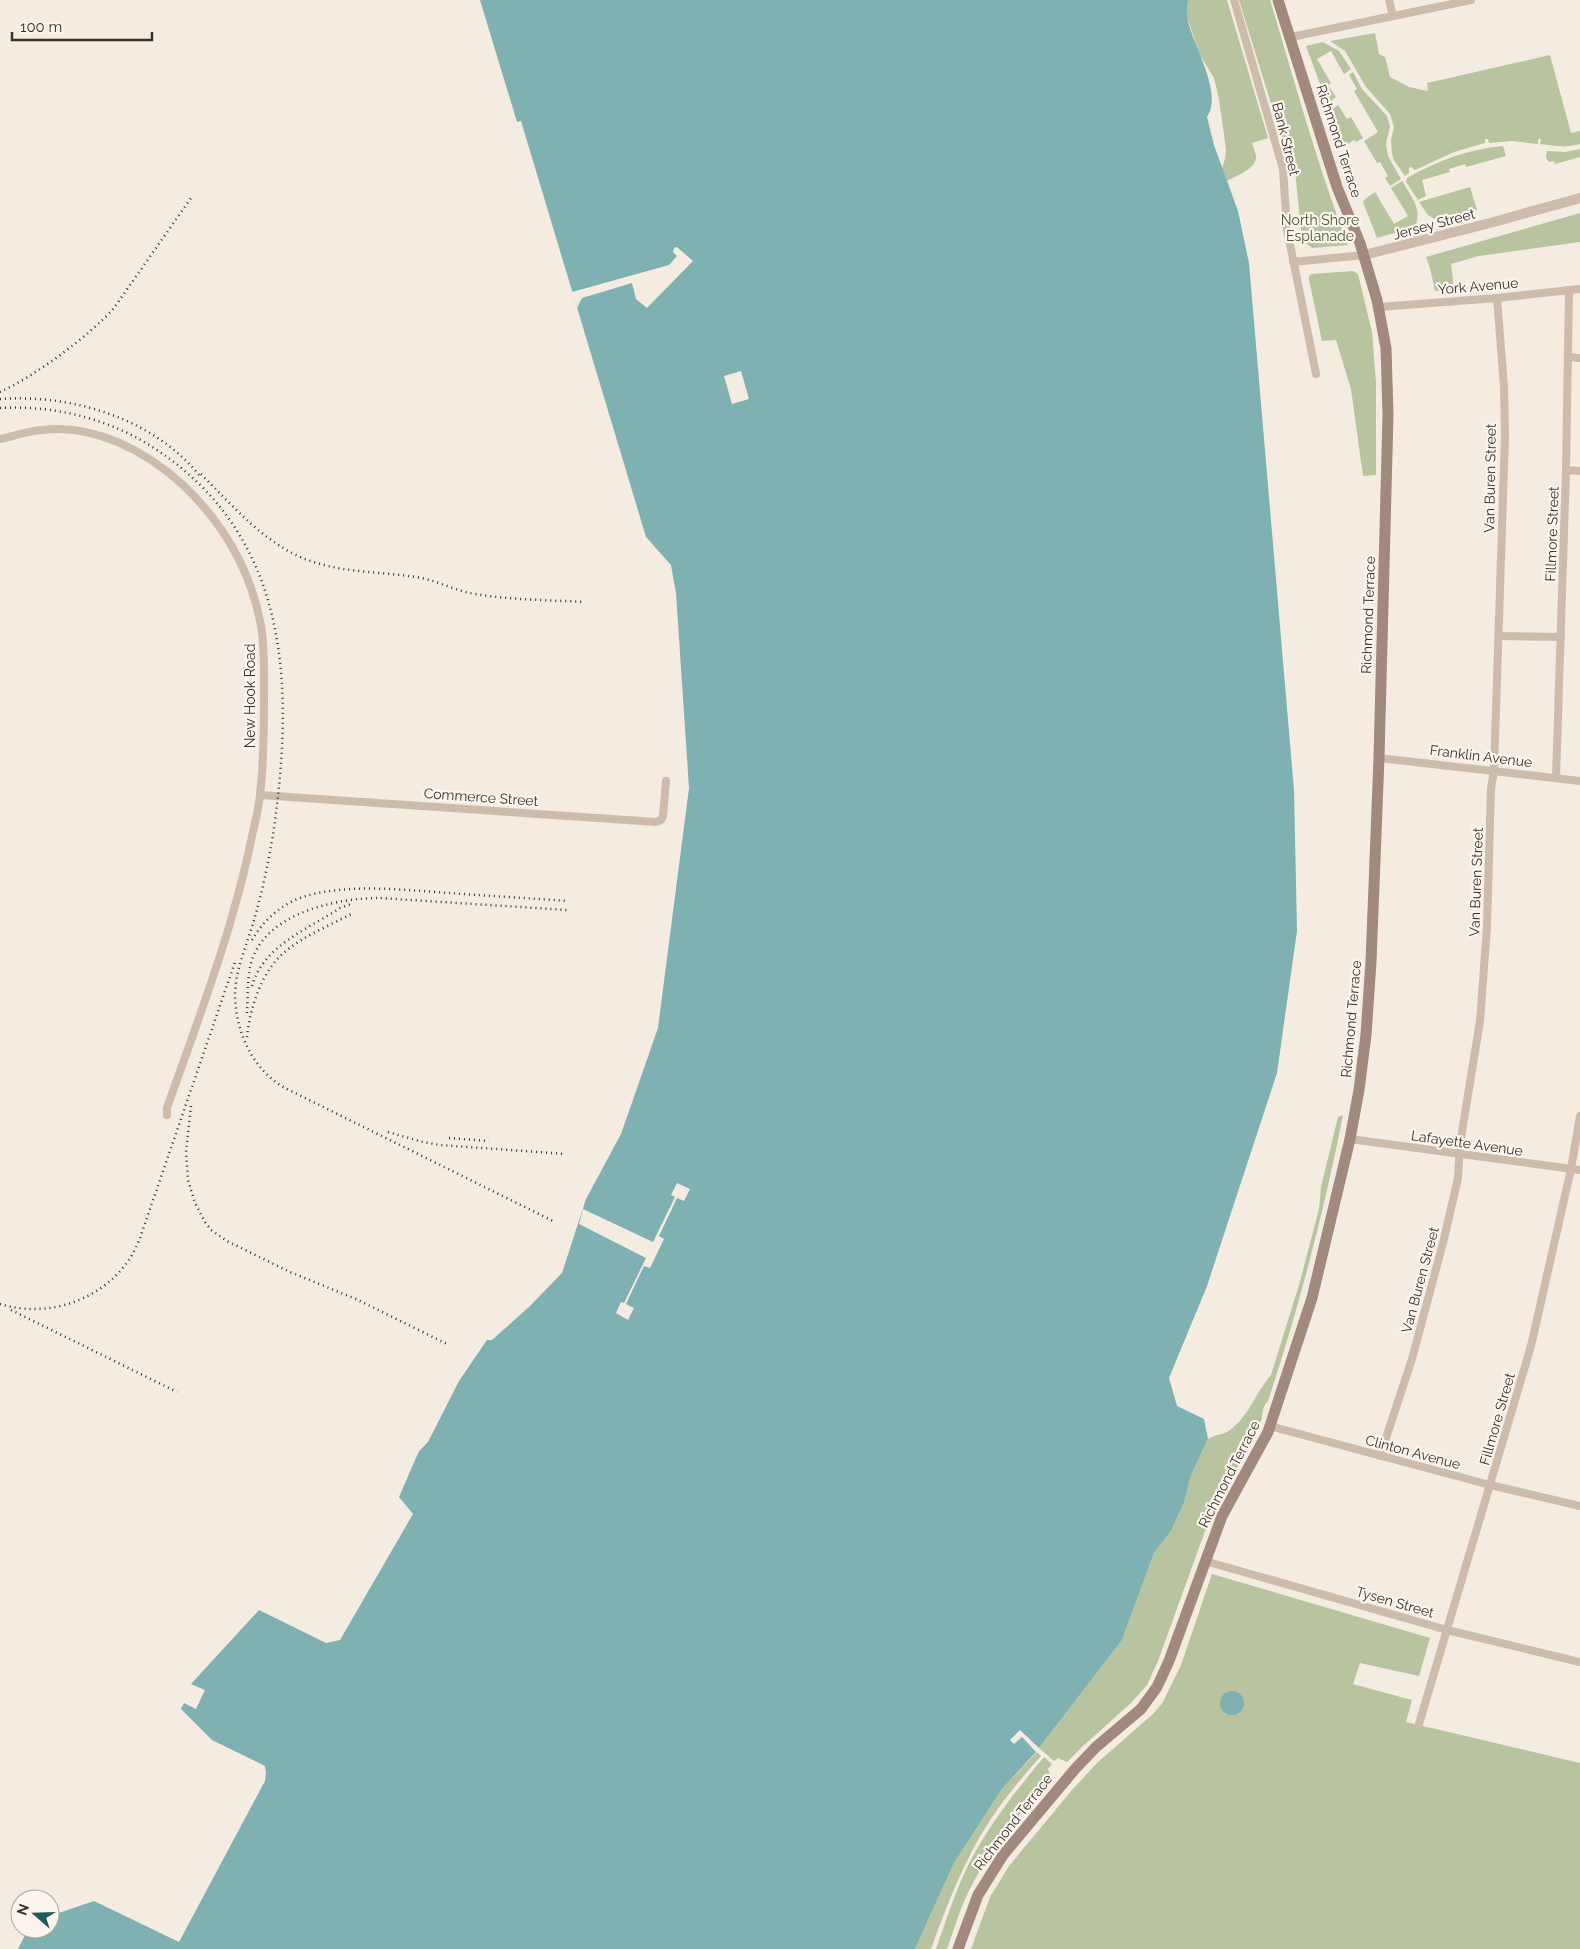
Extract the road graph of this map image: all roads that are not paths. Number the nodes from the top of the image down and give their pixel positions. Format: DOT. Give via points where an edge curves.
graph roads {
  1 [pos="1234,0"];
  2 [pos="1278,0"];
  3 [pos="1389,0"];
  4 [pos="1471,0"];
  5 [pos="1393,16"];
  6 [pos="1291,37"];
  7 [pos="1580,198"];
  8 [pos="1364,255"];
  9 [pos="1293,262"];
  10 [pos="1580,289"];
  11 [pos="1569,290"];
  12 [pos="1497,298"];
  13 [pos="1379,307"];
  14 [pos="1569,358"];
  15 [pos="1580,358"];
  16 [pos="1316,374"];
  17 [pos="0,439"];
  18 [pos="1566,470"];
  19 [pos="1580,471"];
  20 [pos="1499,636"];
  21 [pos="1561,637"];
  22 [pos="1379,758"];
  23 [pos="1494,771"];
  24 [pos="1556,778"];
  25 [pos="1580,781"];
  26 [pos="666,782"];
  27 [pos="260,795"];
  28 [pos="167,1116"];
  29 [pos="1580,1116"];
  30 [pos="1350,1138"];
  31 [pos="1460,1154"];
  32 [pos="1571,1169"];
  33 [pos="1580,1170"];
  34 [pos="1270,1426"];
  35 [pos="1380,1456"];
  36 [pos="1490,1485"];
  37 [pos="1580,1506"];
  38 [pos="1205,1560"];
  39 [pos="1447,1630"];
  40 [pos="1580,1662"];
  41 [pos="1419,1724"];
  42 [pos="958,1949"];
  1 -- 9 [label="street, Bank Street" via="1282,163"];
  2 -- 6 [label="main road, Richmond Terrace"];
  3 -- 5 [label="street"];
  4 -- 5 [label="street"];
  5 -- 6 [label="street"];
  6 -- 8 [label="main road, Richmond Terrace" via="1337,187"];
  7 -- 8 [label="street, Jersey Street"];
  8 -- 9 [label="street, Jersey Street"];
  8 -- 13 [label="main road, Richmond Terrace"];
  9 -- 16 [label="street, Bank Street"];
  10 -- 11 [label="street, York Avenue"];
  11 -- 12 [label="street, York Avenue"];
  11 -- 14 [label="street, Fillmore Street"];
  12 -- 13 [label="street, York Avenue"];
  12 -- 20 [label="street, Van Buren Street" via="1505,436"];
  13 -- 22 [label="main road, Richmond Terrace" via="1386,348 1388,399"];
  14 -- 15 [label="street"];
  14 -- 18 [label="street, Fillmore Street"];
  17 -- 27 [label="street, New Hook Road" via="59,429 106,438 129,448 177,480 215,520 244,569 261,627 264,723"];
  18 -- 19 [label="street"];
  18 -- 21 [label="street, Fillmore Street"];
  20 -- 21 [label="street"];
  20 -- 23 [label="street, Van Buren Street"];
  21 -- 24 [label="street, Fillmore Street"];
  22 -- 23 [label="street, Franklin Avenue"];
  22 -- 30 [label="main road, Richmond Terrace" via="1368,1009"];
  23 -- 24 [label="street, Franklin Avenue"];
  23 -- 31 [label="street, Van Buren Street" via="1488,927 1480,1021"];
  24 -- 25 [label="street, Franklin Avenue"];
  26 -- 27 [label="street, Commerce Street" via="663,816 656,822"];
  27 -- 28 [label="street, New Hook Road" via="234,915 167,1108"];
  29 -- 32 [label="street, Fillmore Street"];
  30 -- 31 [label="street, Lafayette Avenue"];
  30 -- 34 [label="main road, Richmond Terrace" via="1312,1298"];
  31 -- 32 [label="street, Lafayette Avenue"];
  31 -- 35 [label="street, Van Buren Street" via="1458,1178 1430,1292"];
  32 -- 33 [label="street, Lafayette Avenue"];
  32 -- 36 [label="street, Fillmore Street" via="1531,1346"];
  34 -- 35 [label="street, Clinton Avenue"];
  34 -- 38 [label="main road, Richmond Terrace" via="1225,1509"];
  35 -- 36 [label="street, Clinton Avenue"];
  36 -- 37 [label="street, Clinton Avenue"];
  36 -- 39 [label="street, Fillmore Street"];
  38 -- 39 [label="street, Tysen Street"];
  38 -- 42 [label="main road, Richmond Terrace" via="1169,1661 1154,1693 1141,1709 1081,1762 1003,1855 978,1895"];
  39 -- 40 [label="street, Tysen Street"];
  39 -- 41 [label="street, Fillmore Street"];
}
